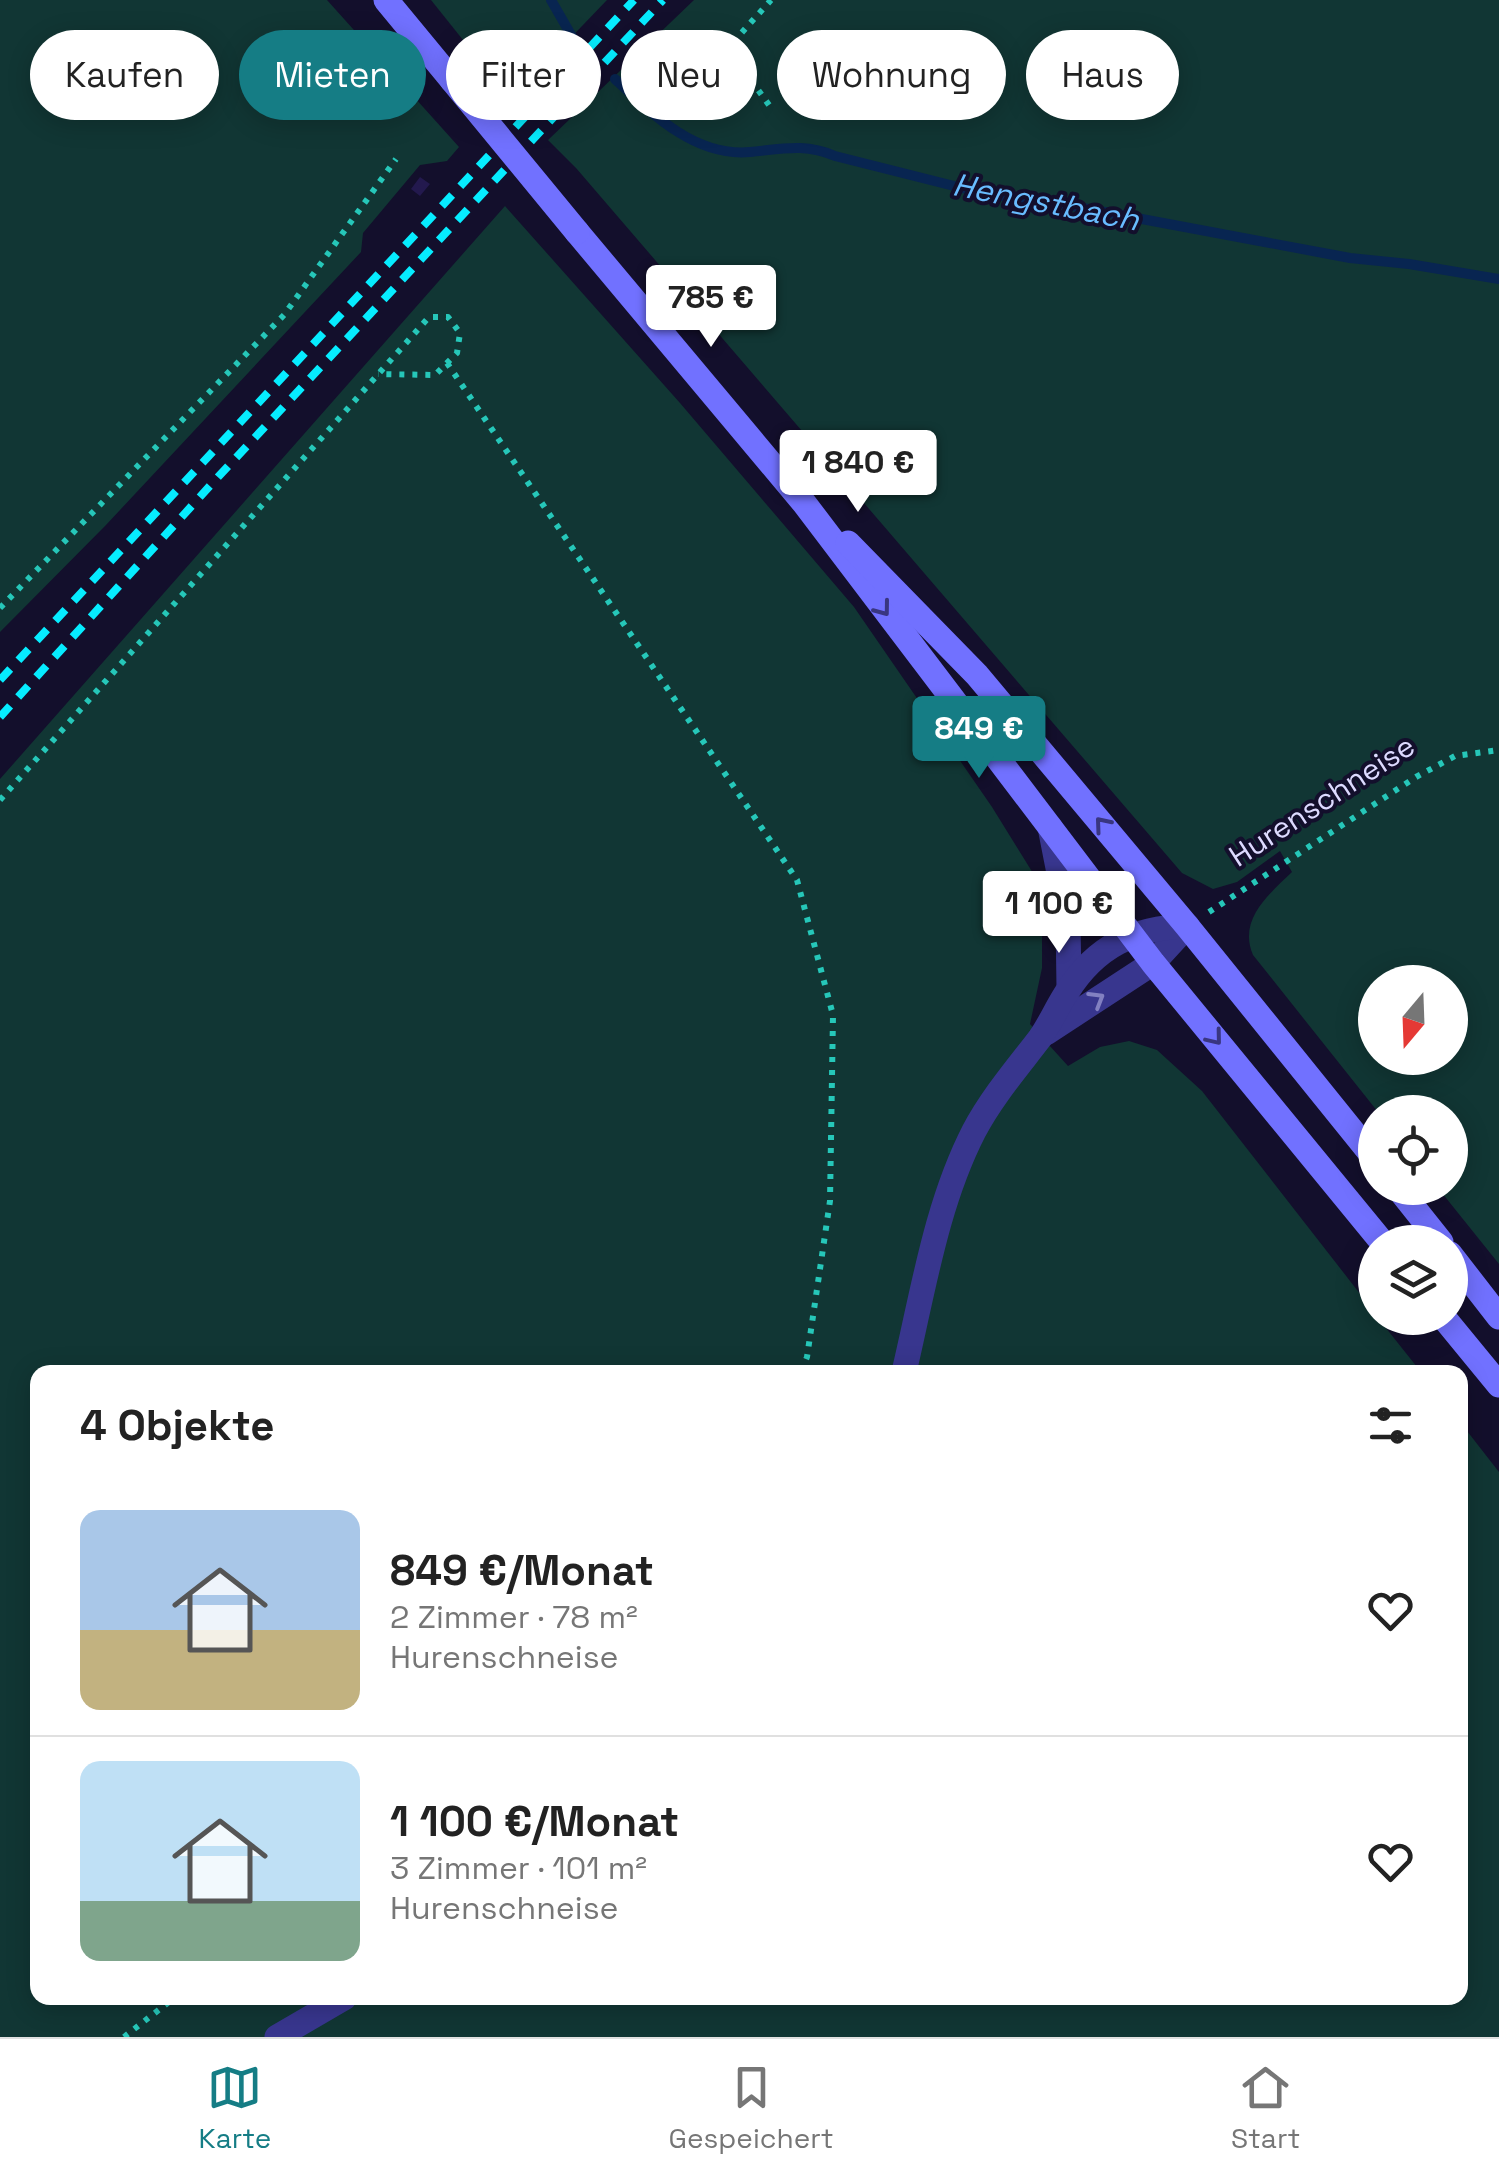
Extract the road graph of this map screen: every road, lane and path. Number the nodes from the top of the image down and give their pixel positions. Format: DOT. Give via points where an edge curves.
graph roads {
  1 [pos="386,0"];
  2 [pos="770,0"];
  3 [pos="769,105"];
  4 [pos="396,159"];
  5 [pos="447,363"];
  6 [pos="378,374"];
  7 [pos="804,503"];
  8 [pos="0,608"];
  9 [pos="1499,750"];
  10 [pos="0,800"];
  11 [pos="1050,827"];
  12 [pos="1187,926"];
  13 [pos="1131,934"];
  14 [pos="1153,963"];
  15 [pos="1069,988"];
  16 [pos="1042,1036"];
  17 [pos="1358,1138"];
  18 [pos="1412,1205"];
  19 [pos="1368,1225"];
  20 [pos="1427,1225"];
  21 [pos="1468,1277"];
  22 [pos="1499,1317"];
  23 [pos="1458,1335"];
  24 [pos="803,1365"];
  25 [pos="906,1365"];
  26 [pos="1499,1385"];
  27 [pos="165,2005"];
  28 [pos="332,2005"];
  29 [pos="124,2037"];
  30 [pos="277,2037"];
  1 -- 7 [label="main road, bridge"];
  2 -- 3 [label="path" via="728,48"];
  4 -- 8 [label="path" via="284,315"];
  5 -- 6 [label="path" via="435,375"];
  5 -- 6 [label="path" via="457,353 460,333 448,318 428,317"];
  5 -- 24 [label="path" via="797,880 833,1015 830,1201"];
  6 -- 10 [label="path"];
  7 -- 11 [label="main road, one-way"];
  12 -- 7 [label="main road, one-way" via="977,674"];
  9 -- 12 [label="path, Hurenschneise" via="1455,756 1416,777"];
  11 -- 13 [label="main road"];
  11 -- 15 [label="street" via="1068,919"];
  12 -- 13 [label="street"];
  12 -- 14 [label="street"];
  12 -- 17 [label="main road"];
  13 -- 14 [label="main road"];
  13 -- 15 [label="street" via="1097,954"];
  16 -- 14 [label="street, one-way"];
  14 -- 19 [label="main road, one-way"];
  15 -- 16 [label="street"];
  16 -- 25 [label="street" via="999,1090 952,1183"];
  18 -- 20 [label="main road"];
  21 -- 22 [label="main road"];
  23 -- 26 [label="main road"];
  27 -- 29 [label="path"];
  28 -- 30 [label="street"];
}
